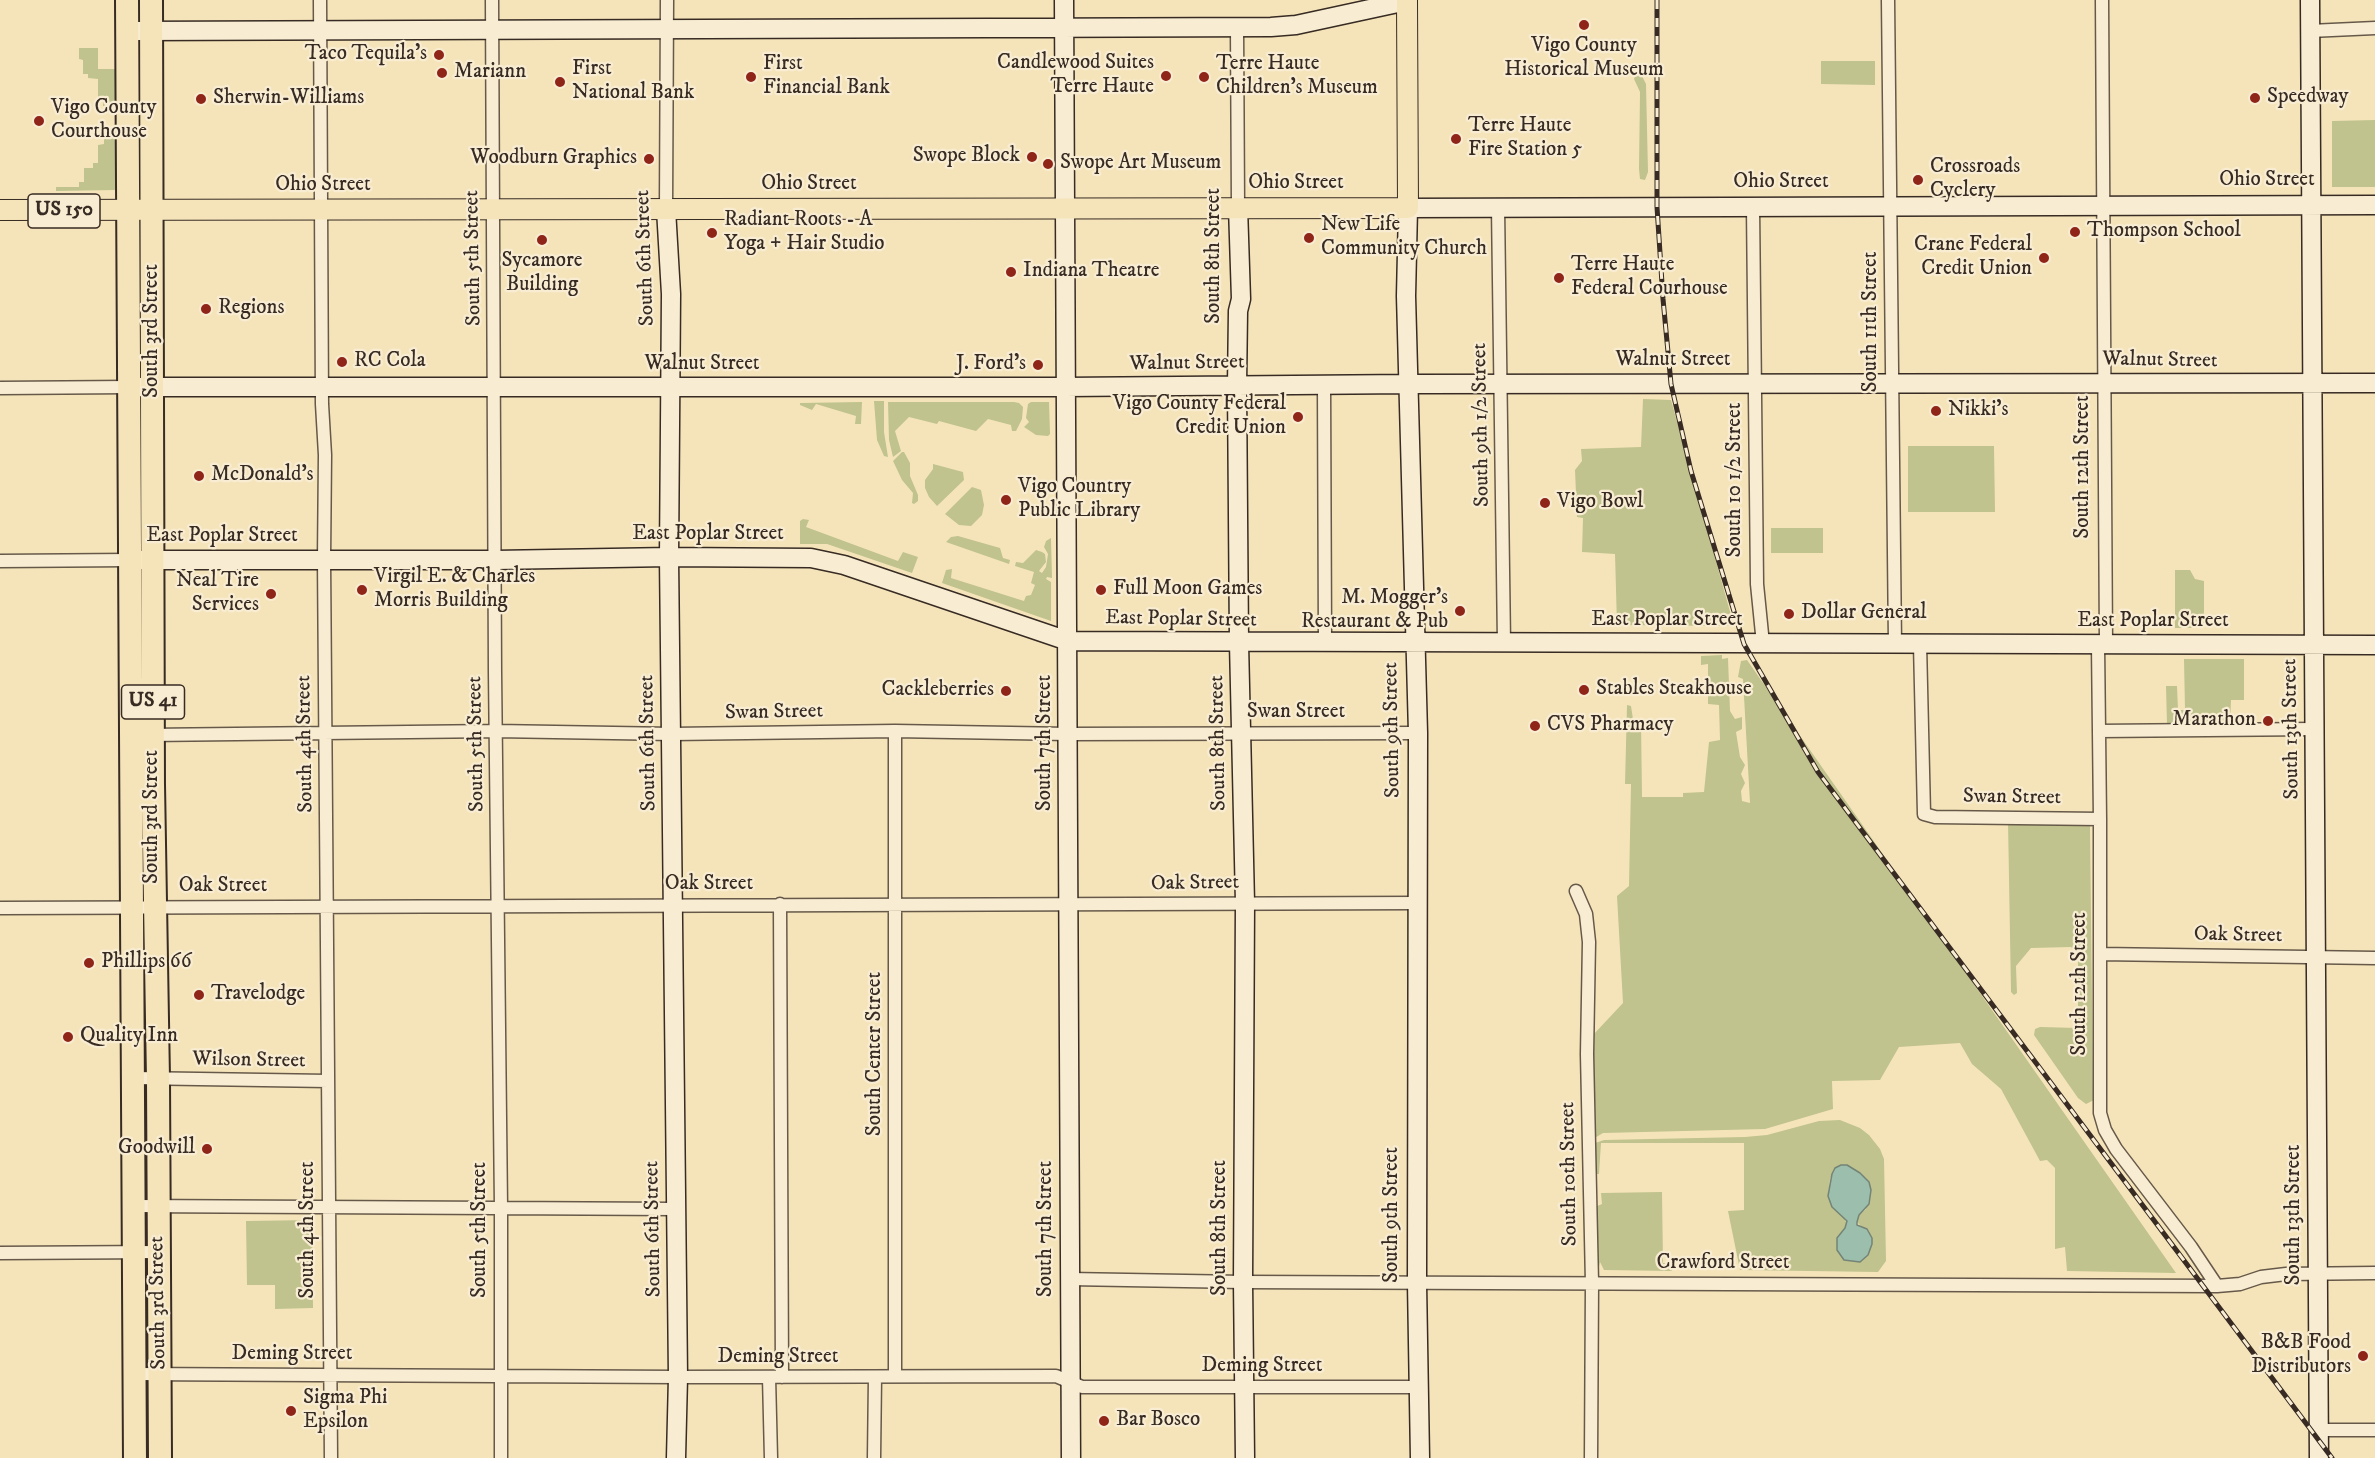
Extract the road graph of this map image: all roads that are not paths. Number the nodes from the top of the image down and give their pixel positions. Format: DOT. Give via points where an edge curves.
graph roads {
  1 [pos="127,0"];
  2 [pos="151,0"];
  3 [pos="320,0"];
  4 [pos="492,0"];
  5 [pos="667,0"];
  6 [pos="1064,0"];
  7 [pos="1408,0"];
  8 [pos="1888,0"];
  9 [pos="2102,0"];
  10 [pos="2310,0"];
  11 [pos="1237,27"];
  12 [pos="667,28"];
  13 [pos="1065,28"];
  14 [pos="2375,28"];
  15 [pos="320,30"];
  16 [pos="492,30"];
  17 [pos="2310,30"];
  18 [pos="126,31"];
  19 [pos="151,31"];
  20 [pos="2312,205"];
  21 [pos="2104,206"];
  22 [pos="2375,206"];
  23 [pos="1238,207"];
  24 [pos="1498,207"];
  25 [pos="1754,207"];
  26 [pos="1890,207"];
  27 [pos="1066,208"];
  28 [pos="1408,208"];
  29 [pos="666,209"];
  30 [pos="0,210"];
  31 [pos="128,210"];
  32 [pos="321,210"];
  33 [pos="493,210"];
  34 [pos="152,211"];
  35 [pos="2104,382"];
  36 [pos="1755,383"];
  37 [pos="1892,383"];
  38 [pos="2375,383"];
  39 [pos="1409,384"];
  40 [pos="2312,384"];
  41 [pos="1324,385"];
  42 [pos="1501,385"];
  43 [pos="322,386"];
  44 [pos="495,386"];
  45 [pos="1237,386"];
  46 [pos="129,387"];
  47 [pos="153,387"];
  48 [pos="671,387"];
  49 [pos="1065,387"];
  50 [pos="0,388"];
  51 [pos="669,557"];
  52 [pos="324,559"];
  53 [pos="130,560"];
  54 [pos="154,560"];
  55 [pos="495,560"];
  56 [pos="0,561"];
  57 [pos="1068,641"];
  58 [pos="1324,642"];
  59 [pos="1239,643"];
  60 [pos="1416,643"];
  61 [pos="1504,643"];
  62 [pos="1763,644"];
  63 [pos="1895,644"];
  64 [pos="1920,644"];
  65 [pos="2102,645"];
  66 [pos="2314,645"];
  67 [pos="2375,645"];
  68 [pos="2314,729"];
  69 [pos="895,731"];
  70 [pos="2099,731"];
  71 [pos="496,732"];
  72 [pos="1242,732"];
  73 [pos="1418,733"];
  74 [pos="325,734"];
  75 [pos="672,734"];
  76 [pos="1068,734"];
  77 [pos="130,735"];
  78 [pos="153,735"];
  79 [pos="2100,819"];
  80 [pos="1576,891"];
  81 [pos="1245,903"];
  82 [pos="1418,903"];
  83 [pos="674,904"];
  84 [pos="780,904"];
  85 [pos="896,904"];
  86 [pos="1069,904"];
  87 [pos="499,905"];
  88 [pos="327,906"];
  89 [pos="132,907"];
  90 [pos="154,907"];
  91 [pos="0,908"];
  92 [pos="2100,954"];
  93 [pos="2317,957"];
  94 [pos="2375,958"];
  95 [pos="134,1078"];
  96 [pos="158,1079"];
  97 [pos="328,1081"];
  98 [pos="135,1206"];
  99 [pos="159,1207"];
  100 [pos="328,1207"];
  101 [pos="501,1207"];
  102 [pos="676,1209"];
  103 [pos="135,1252"];
  104 [pos="158,1252"];
  105 [pos="0,1253"];
  106 [pos="2318,1273"];
  107 [pos="2375,1273"];
  108 [pos="1070,1279"];
  109 [pos="1243,1282"];
  110 [pos="1417,1283"];
  111 [pos="1592,1283"];
  112 [pos="2217,1286"];
  113 [pos="135,1374"];
  114 [pos="160,1374"];
  115 [pos="330,1375"];
  116 [pos="501,1376"];
  117 [pos="895,1376"];
  118 [pos="678,1377"];
  119 [pos="776,1377"];
  120 [pos="875,1377"];
  121 [pos="1070,1382"];
  122 [pos="1244,1387"];
  123 [pos="1420,1387"];
  124 [pos="2319,1430"];
  125 [pos="2375,1430"];
  126 [pos="135,1458"];
  127 [pos="160,1458"];
  128 [pos="331,1458"];
  129 [pos="501,1458"];
  130 [pos="676,1458"];
  131 [pos="771,1458"];
  132 [pos="874,1458"];
  133 [pos="1071,1458"];
  134 [pos="1245,1458"];
  135 [pos="1419,1458"];
  136 [pos="1591,1458"];
  137 [pos="2319,1458"];
  1 -- 18 [label="highway, US 41"];
  2 -- 19 [label="highway, US 41"];
  3 -- 15 [label="street, South 4th Street"];
  4 -- 16 [label="street, South 5th Street"];
  5 -- 12 [label="street, South 6th Street"];
  6 -- 13 [label="street, South 7th Street"];
  7 -- 11 [label="street" via="1296,25"];
  7 -- 28 [label="main road, South 9th Street"];
  8 -- 26 [label="street, South 11th Street"];
  9 -- 21 [label="street, South 12th Street"];
  10 -- 17 [label="street, South 13th Street"];
  11 -- 13 [label="street"];
  11 -- 23 [label="street, South 8th Street"];
  12 -- 13 [label="street"];
  12 -- 16 [label="street"];
  12 -- 29 [label="street, South 6th Street"];
  13 -- 27 [label="street, South 7th Street"];
  14 -- 17 [label="street"];
  15 -- 16 [label="street"];
  15 -- 19 [label="street"];
  15 -- 32 [label="street, South 4th Street"];
  16 -- 33 [label="street, South 5th Street"];
  17 -- 20 [label="street, South 13th Street"];
  18 -- 19 [label="street"];
  18 -- 31 [label="highway, South 3rd Street / US 41"];
  19 -- 34 [label="highway, South 3rd Street / US 41"];
  20 -- 21 [label="street, Ohio Street"];
  20 -- 22 [label="street, Ohio Street"];
  20 -- 40 [label="street, South 13th Street"];
  21 -- 26 [label="street, Ohio Street"];
  21 -- 35 [label="street, South 12th Street"];
  23 -- 27 [label="main road, Ohio Street"];
  23 -- 28 [label="main road, Ohio Street"];
  23 -- 45 [label="street, South 8th Street" via="1241,299"];
  24 -- 25 [label="street, Ohio Street"];
  24 -- 28 [label="street, Ohio Street"];
  24 -- 42 [label="street, South 9th 1/2 Street"];
  25 -- 26 [label="street, Ohio Street"];
  25 -- 36 [label="street, South 10 1/2 Street"];
  26 -- 37 [label="street, South 11th Street"];
  27 -- 29 [label="main road, Ohio Street"];
  27 -- 49 [label="street, South 7th Street"];
  28 -- 39 [label="street, South 9th Street"];
  29 -- 33 [label="main road, Ohio Street"];
  29 -- 48 [label="street, South 6th Street"];
  30 -- 31 [label="main road, Ohio Street / US 150"];
  31 -- 34 [label="main road, Ohio Street"];
  31 -- 46 [label="highway, South 3rd Street / US 41"];
  32 -- 33 [label="main road, Ohio Street"];
  32 -- 34 [label="main road, Ohio Street"];
  32 -- 43 [label="street, South 4th Street"];
  33 -- 44 [label="street, South 5th Street"];
  34 -- 47 [label="highway, South 3rd Street / US 41"];
  35 -- 37 [label="street, Walnut Street"];
  35 -- 40 [label="street, Walnut Street"];
  35 -- 65 [label="street, South 12th Street"];
  36 -- 37 [label="street, Walnut Street"];
  36 -- 42 [label="street, Walnut Street"];
  36 -- 62 [label="street, South 10 1/2 Street" via="1757,584"];
  37 -- 63 [label="street, South 11th Street"];
  38 -- 40 [label="street, Walnut Street"];
  39 -- 41 [label="street, Walnut Street"];
  39 -- 42 [label="street, Walnut Street"];
  39 -- 60 [label="street, South 9th Street"];
  40 -- 66 [label="street, South 13th Street"];
  41 -- 45 [label="street, Walnut Street"];
  41 -- 58 [label="street"];
  42 -- 61 [label="street, South 9th 1/2 Street"];
  43 -- 44 [label="street, Walnut Street"];
  43 -- 47 [label="street, Walnut Street"];
  43 -- 52 [label="street, South 4th Street"];
  44 -- 48 [label="street, Walnut Street"];
  44 -- 55 [label="street, South 5th Street"];
  45 -- 49 [label="street, Walnut Street"];
  45 -- 59 [label="street, South 8th Street"];
  46 -- 47 [label="street, Walnut Street"];
  46 -- 50 [label="street, Walnut Street"];
  46 -- 53 [label="highway, South 3rd Street / US 41"];
  47 -- 54 [label="highway, South 3rd Street / US 41"];
  48 -- 49 [label="street, Walnut Street"];
  48 -- 51 [label="street, South 6th Street"];
  49 -- 57 [label="street, South 7th Street"];
  51 -- 55 [label="street, East Poplar Street"];
  51 -- 57 [label="street, East Poplar Street" via="827,560"];
  51 -- 75 [label="street, South 6th Street"];
  52 -- 54 [label="street, East Poplar Street"];
  52 -- 55 [label="street, East Poplar Street"];
  52 -- 74 [label="street, South 4th Street"];
  53 -- 54 [label="street, East Poplar Street"];
  53 -- 56 [label="street, East Poplar Street"];
  53 -- 77 [label="highway, South 3rd Street / US 41"];
  54 -- 78 [label="highway, South 3rd Street / US 41"];
  55 -- 71 [label="street, South 5th Street"];
  57 -- 59 [label="street, East Poplar Street"];
  57 -- 76 [label="street, South 7th Street"];
  58 -- 59 [label="street, East Poplar Street"];
  58 -- 60 [label="street, East Poplar Street"];
  59 -- 72 [label="street, South 8th Street"];
  60 -- 61 [label="street, East Poplar Street"];
  60 -- 73 [label="street, South 9th Street"];
  61 -- 62 [label="street, East Poplar Street"];
  62 -- 63 [label="street, East Poplar Street"];
  63 -- 64 [label="street, East Poplar Street"];
  64 -- 65 [label="street, East Poplar Street"];
  64 -- 79 [label="street, Swan Street" via="1924,813 1935,817"];
  65 -- 66 [label="street, East Poplar Street"];
  65 -- 70 [label="street, South 12th Street"];
  66 -- 67 [label="street, East Poplar Street"];
  66 -- 68 [label="street, South 13th Street"];
  68 -- 70 [label="street"];
  68 -- 93 [label="street, South 13th Street"];
  69 -- 75 [label="street, Swan Street"];
  69 -- 76 [label="street, Swan Street"];
  69 -- 85 [label="street, South Center Street"];
  70 -- 79 [label="street, South 12th Street"];
  71 -- 74 [label="street, Swan Street"];
  71 -- 75 [label="street, Swan Street"];
  71 -- 87 [label="street, South 5th Street"];
  72 -- 73 [label="street, Swan Street"];
  72 -- 76 [label="street, Swan Street"];
  72 -- 81 [label="street, South 8th Street"];
  73 -- 82 [label="street, South 9th Street"];
  74 -- 78 [label="street, Swan Street"];
  74 -- 88 [label="street, South 4th Street"];
  75 -- 83 [label="street, South 6th Street"];
  76 -- 86 [label="street, South 7th Street"];
  77 -- 78 [label="street, Swan Street"];
  77 -- 89 [label="highway, South 3rd Street / US 41"];
  78 -- 90 [label="highway, South 3rd Street / US 41"];
  79 -- 92 [label="street, South 12th Street"];
  80 -- 111 [label="street, South 10th Street" via="1586,914 1589,942"];
  81 -- 82 [label="street, Oak Street"];
  81 -- 86 [label="street, Oak Street"];
  81 -- 109 [label="street, South 8th Street"];
  82 -- 110 [label="street, South 9th Street"];
  83 -- 84 [label="street, Oak Street"];
  83 -- 87 [label="street, Oak Street"];
  83 -- 102 [label="street, South 6th Street"];
  84 -- 85 [label="street, Oak Street"];
  84 -- 119 [label="street" via="783,1129"];
  85 -- 86 [label="street, Oak Street"];
  85 -- 117 [label="street, South Center Street"];
  86 -- 108 [label="street, South 7th Street"];
  87 -- 88 [label="street, Oak Street"];
  87 -- 101 [label="street, South 5th Street"];
  88 -- 90 [label="street, Oak Street"];
  88 -- 97 [label="street, South 4th Street"];
  89 -- 90 [label="street, Oak Street"];
  89 -- 91 [label="street, Oak Street"];
  89 -- 95 [label="highway, South 3rd Street / US 41"];
  90 -- 96 [label="highway, South 3rd Street / US 41"];
  92 -- 93 [label="street, Oak Street"];
  92 -- 112 [label="street, South 12th Street" via="2100,1113 2105,1130"];
  93 -- 94 [label="street, Oak Street"];
  93 -- 106 [label="street, South 13th Street"];
  95 -- 96 [label="street, Wilson Street"];
  95 -- 98 [label="highway, South 3rd Street / US 41"];
  96 -- 97 [label="street, Wilson Street"];
  96 -- 99 [label="highway, South 3rd Street / US 41"];
  97 -- 100 [label="street, South 4th Street"];
  98 -- 99 [label="street"];
  98 -- 103 [label="highway, South 3rd Street / US 41"];
  99 -- 100 [label="street"];
  99 -- 104 [label="highway, South 3rd Street / US 41"];
  100 -- 101 [label="street"];
  100 -- 115 [label="street, South 4th Street"];
  101 -- 102 [label="street"];
  101 -- 116 [label="street, South 5th Street"];
  102 -- 118 [label="street, South 6th Street"];
  103 -- 104 [label="street"];
  103 -- 105 [label="street"];
  103 -- 113 [label="highway, South 3rd Street / US 41"];
  104 -- 114 [label="highway, South 3rd Street / US 41"];
  106 -- 107 [label="street, Crawford Street"];
  106 -- 112 [label="street, Crawford Street" via="2270,1276"];
  106 -- 124 [label="street, South 13th Street"];
  108 -- 109 [label="street, Crawford Street"];
  108 -- 121 [label="street, South 7th Street"];
  109 -- 110 [label="street, Crawford Street"];
  109 -- 122 [label="street, South 8th Street"];
  110 -- 111 [label="street, Crawford Street"];
  110 -- 123 [label="street, South 9th Street"];
  111 -- 112 [label="street, Crawford Street"];
  111 -- 136 [label="street, South 10th Street"];
  113 -- 114 [label="street, Deming Street"];
  113 -- 126 [label="highway, South 3rd Street / US 41"];
  114 -- 115 [label="street, Deming Street"];
  114 -- 127 [label="highway, South 3rd Street / US 41"];
  115 -- 116 [label="street, Deming Street"];
  115 -- 128 [label="street, South 4th Street"];
  116 -- 118 [label="street, Deming Street"];
  116 -- 129 [label="street, South 5th Street"];
  117 -- 120 [label="street, Deming Street"];
  117 -- 121 [label="street, Deming Street" via="1056,1376"];
  118 -- 119 [label="street, Deming Street"];
  118 -- 130 [label="street, South 6th Street"];
  119 -- 120 [label="street, Deming Street"];
  119 -- 131 [label="street"];
  120 -- 132 [label="street"];
  121 -- 122 [label="street, Deming Street" via="1082,1387"];
  121 -- 133 [label="street, South 7th Street"];
  122 -- 123 [label="street, Deming Street"];
  122 -- 134 [label="street, South 8th Street"];
  123 -- 135 [label="street, South 9th Street"];
  124 -- 125 [label="street"];
  124 -- 137 [label="street, South 13th Street"];
}
